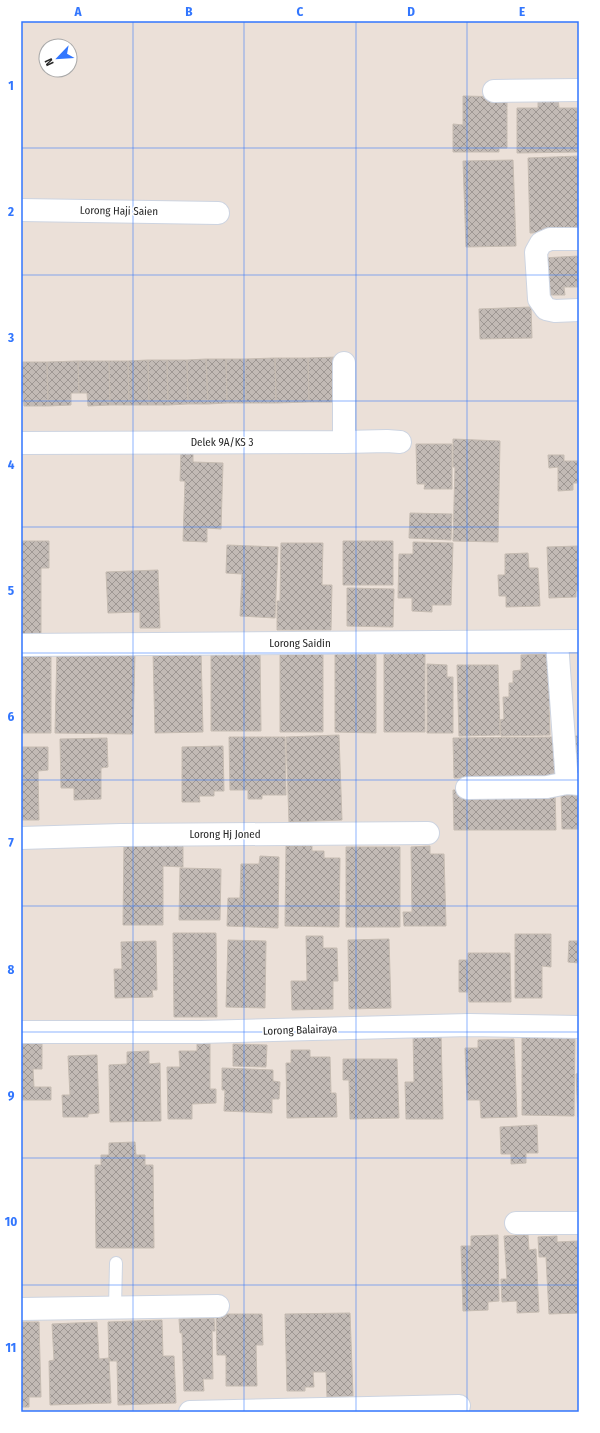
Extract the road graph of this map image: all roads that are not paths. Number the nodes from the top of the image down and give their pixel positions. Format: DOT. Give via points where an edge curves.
graph roads {
  1 [pos="579,90"];
  2 [pos="494,91"];
  3 [pos="21,210"];
  4 [pos="218,213"];
  5 [pos="579,239"];
  6 [pos="579,310"];
  7 [pos="344,363"];
  8 [pos="344,442"];
  9 [pos="400,442"];
  10 [pos="21,443"];
  11 [pos="579,641"];
  12 [pos="557,642"];
  13 [pos="21,645"];
  14 [pos="573,783"];
  15 [pos="466,788"];
  16 [pos="428,833"];
  17 [pos="21,838"];
  18 [pos="579,1026"];
  19 [pos="21,1032"];
  20 [pos="516,1223"];
  21 [pos="579,1223"];
  22 [pos="116,1263"];
  23 [pos="218,1306"];
  24 [pos="115,1308"];
  25 [pos="21,1309"];
  26 [pos="459,1406"];
  27 [pos="190,1412"];
  1 -- 2 [label="street"];
  3 -- 4 [label="street, Lorong Haji Saien"];
  5 -- 6 [label="street" via="550,239 541,243 536,252 539,300 546,309"];
  7 -- 8 [label="street"];
  8 -- 9 [label="street, Delek 9A/KS 3"];
  8 -- 10 [label="street, Delek 9A/KS 3"];
  11 -- 12 [label="street, Lorong Saidin"];
  12 -- 13 [label="street, Lorong Saidin"];
  12 -- 14 [label="street"];
  14 -- 15 [label="street" via="547,787"];
  16 -- 17 [label="street, Lorong Hj Joned"];
  18 -- 19 [label="street, Lorong Balairaya" via="469,1025 201,1032"];
  20 -- 21 [label="street"];
  22 -- 24 [label="lane"];
  23 -- 24 [label="street"];
  24 -- 25 [label="street"];
  26 -- 27 [label="street"];
}
